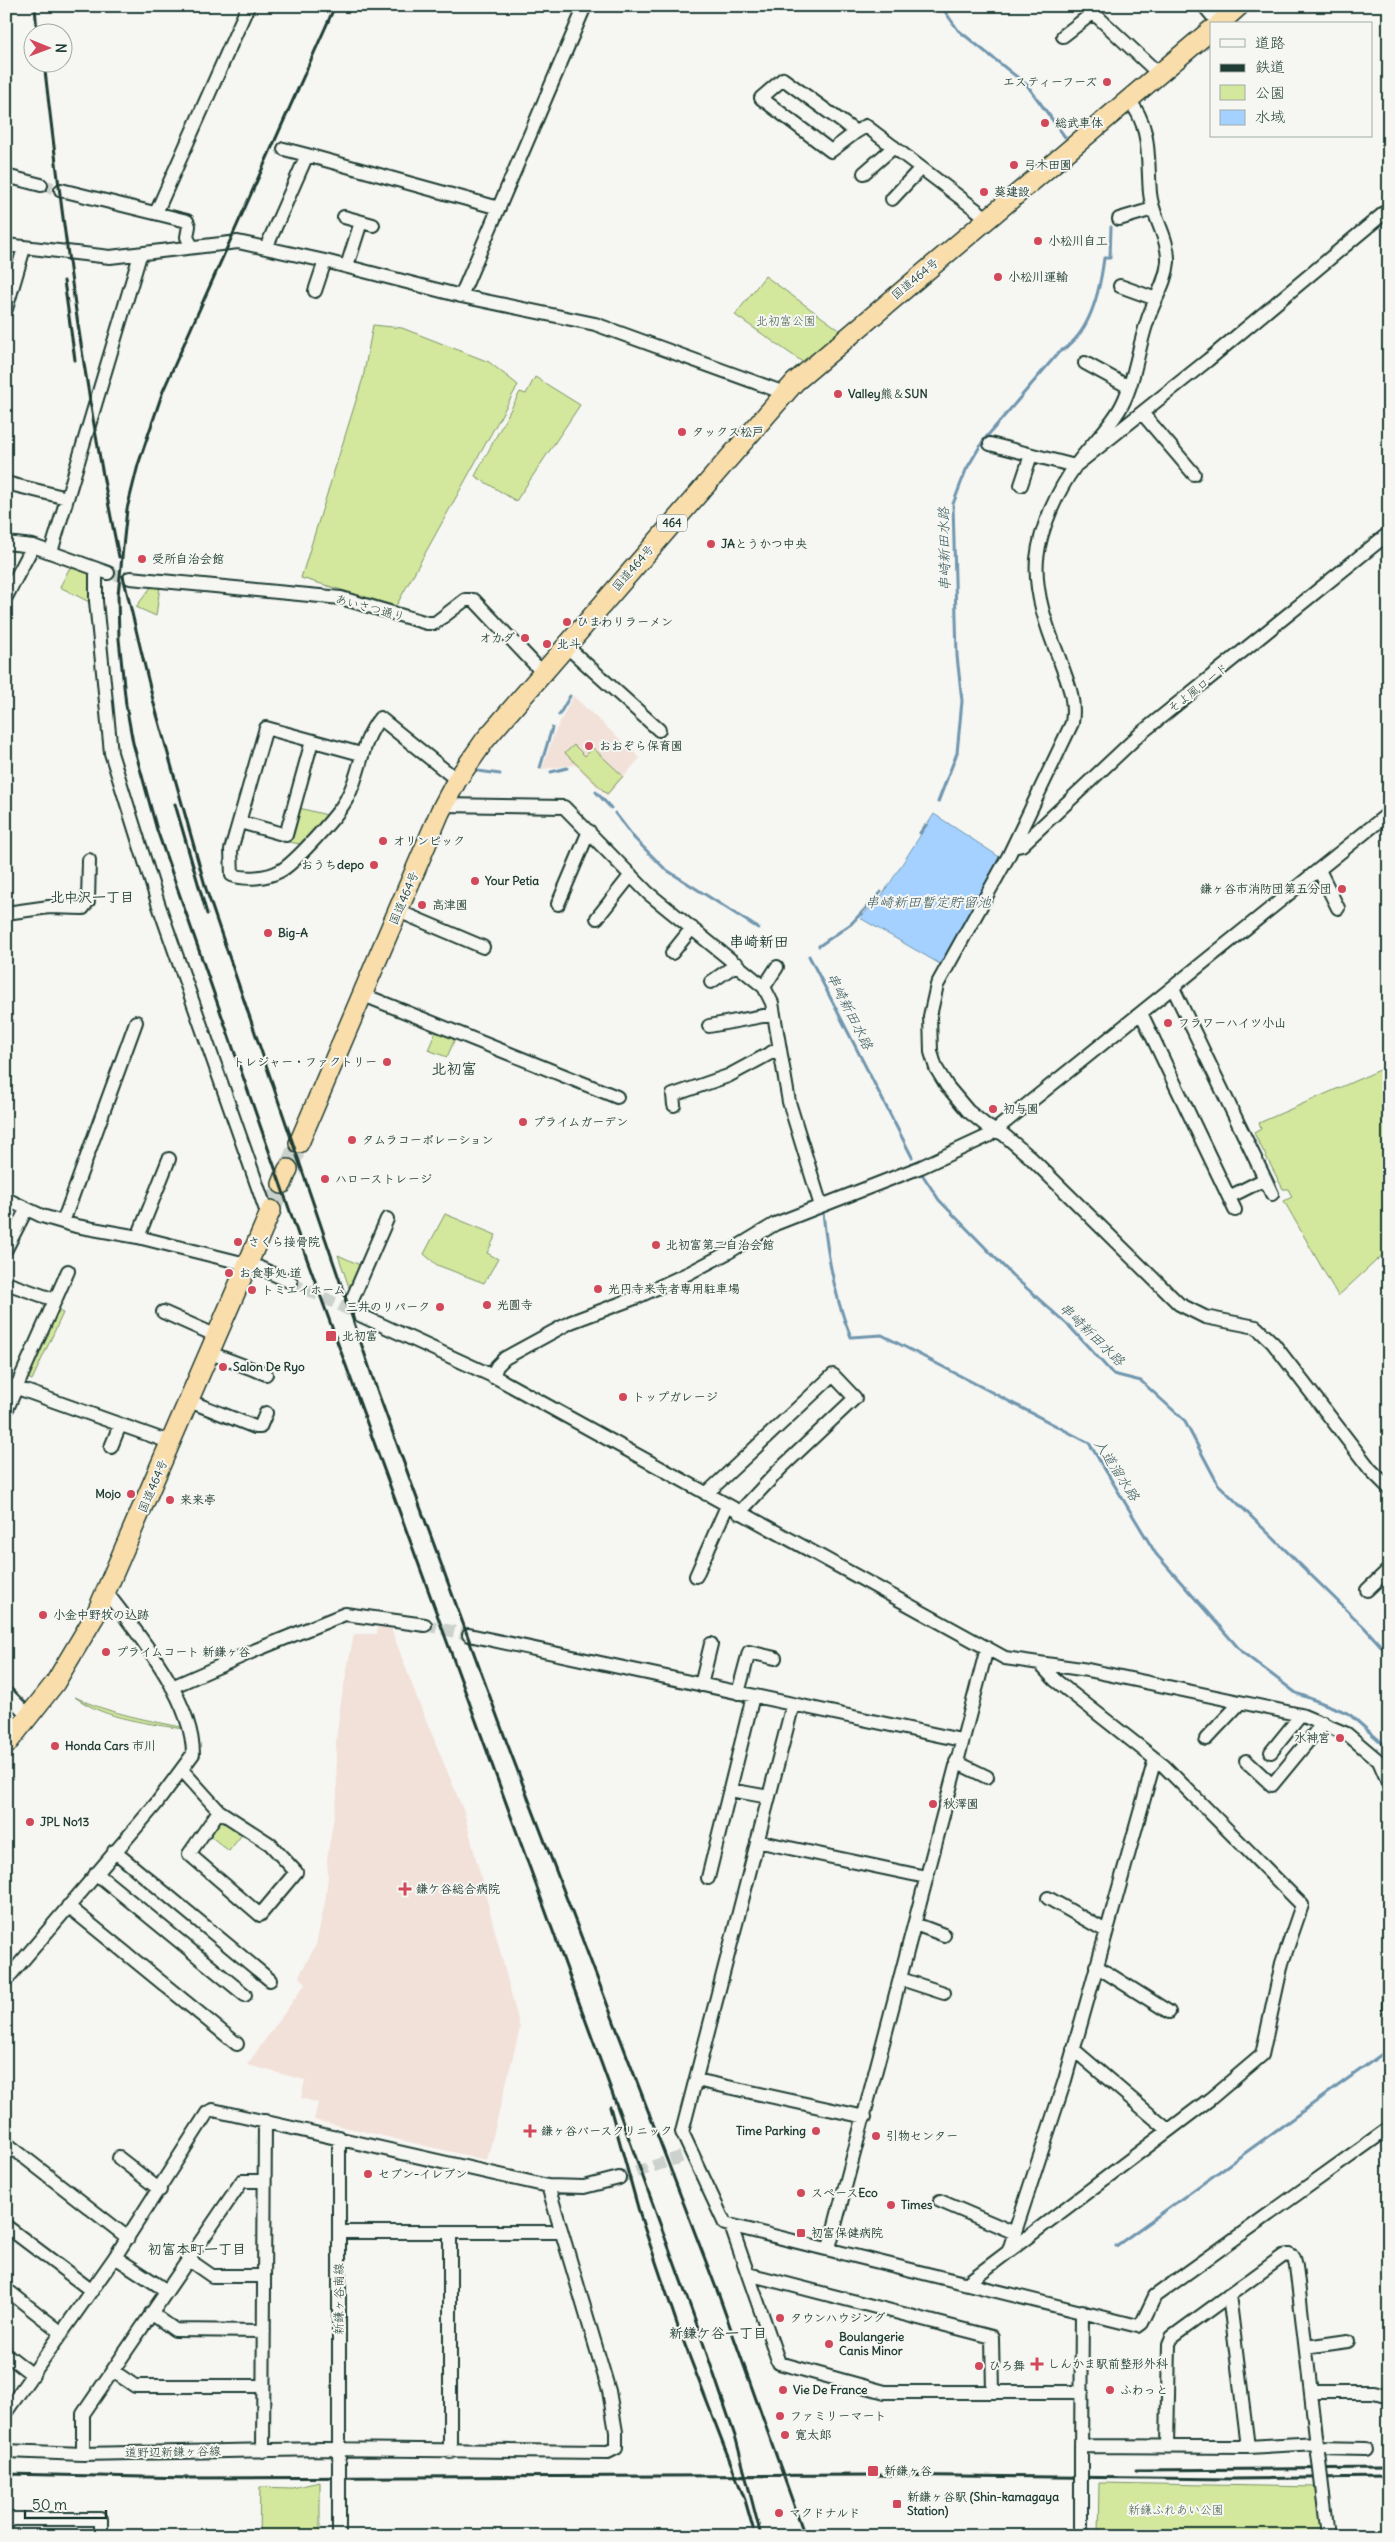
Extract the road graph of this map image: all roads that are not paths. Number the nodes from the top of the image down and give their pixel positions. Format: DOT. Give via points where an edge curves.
graph roads {
  1 [pos="248,6"];
  2 [pos="585,6"];
  3 [pos="1204,6"];
  4 [pos="1239,6"];
  5 [pos="1090,9"];
  6 [pos="1217,22"];
  7 [pos="1221,22"];
  8 [pos="1210,31"];
  9 [pos="1063,36"];
  10 [pos="1159,74"];
  11 [pos="1128,100"];
  12 [pos="856,132"];
  13 [pos="894,147"];
  14 [pos="284,149"];
  15 [pos="307,155"];
  16 [pos="922,168"];
  17 [pos="864,173"];
  18 [pos="6,176"];
  19 [pos="41,185"];
  20 [pos="62,190"];
  21 [pos="892,199"];
  22 [pos="499,208"];
  23 [pos="1153,209"];
  24 [pos="1389,209"];
  25 [pos="156,212"];
  26 [pos="344,217"];
  27 [pos="987,218"];
  28 [pos="1119,219"];
  29 [pos="6,245"];
  30 [pos="192,247"];
  31 [pos="24,248"];
  32 [pos="266,248"];
  33 [pos="140,255"];
  34 [pos="325,261"];
  35 [pos="348,266"];
  36 [pos="1120,286"];
  37 [pos="315,291"];
  38 [pos="461,296"];
  39 [pos="1156,299"];
  40 [pos="6,309"];
  41 [pos="1085,363"];
  42 [pos="1129,386"];
  43 [pos="783,396"];
  44 [pos="1142,413"];
  45 [pos="990,444"];
  46 [pos="1031,455"];
  47 [pos="1075,466"];
  48 [pos="1194,474"];
  49 [pos="6,482"];
  50 [pos="1021,485"];
  51 [pos="67,498"];
  52 [pos="1389,533"];
  53 [pos="6,543"];
  54 [pos="33,546"];
  55 [pos="51,552"];
  56 [pos="130,578"];
  57 [pos="6,597"];
  58 [pos="565,645"];
  59 [pos="542,672"];
  60 [pos="658,730"];
  61 [pos="312,741"];
  62 [pos="361,754"];
  63 [pos="457,780"];
  64 [pos="444,805"];
  65 [pos="1389,813"];
  66 [pos="240,822"];
  67 [pos="589,832"];
  68 [pos="1012,848"];
  69 [pos="89,860"];
  70 [pos="1319,870"];
  71 [pos="631,875"];
  72 [pos="558,904"];
  73 [pos="1338,908"];
  74 [pos="398,911"];
  75 [pos="6,913"];
  76 [pos="597,918"];
  77 [pos="692,928"];
  78 [pos="484,947"];
  79 [pos="672,953"];
  80 [pos="737,964"];
  81 [pos="777,967"];
  82 [pos="711,982"];
  83 [pos="764,987"];
  84 [pos="1172,988"];
  85 [pos="361,994"];
  86 [pos="774,1014"];
  87 [pos="1141,1014"];
  88 [pos="136,1022"];
  89 [pos="709,1026"];
  90 [pos="778,1049"];
  91 [pos="617,1097"];
  92 [pos="674,1106"];
  93 [pos="996,1131"];
  94 [pos="299,1143"];
  95 [pos="169,1158"];
  96 [pos="1265,1179"];
  97 [pos="1272,1194"];
  98 [pos="1229,1197"];
  99 [pos="6,1199"];
  100 [pos="821,1206"];
  101 [pos="26,1210"];
  102 [pos="1235,1210"];
  103 [pos="269,1213"];
  104 [pos="387,1219"];
  105 [pos="63,1222"];
  106 [pos="138,1236"];
  107 [pos="6,1249"];
  108 [pos="247,1265"];
  109 [pos="68,1271"];
  110 [pos="291,1282"];
  111 [pos="6,1283"];
  112 [pos="55,1300"];
  113 [pos="352,1300"];
  114 [pos="163,1312"];
  115 [pos="360,1315"];
  116 [pos="214,1344"];
  117 [pos="266,1374"];
  118 [pos="493,1377"];
  119 [pos="11,1385"];
  120 [pos="189,1401"];
  121 [pos="6,1411"];
  122 [pos="266,1413"];
  123 [pos="120,1425"];
  124 [pos="172,1443"];
  125 [pos="111,1447"];
  126 [pos="1389,1488"];
  127 [pos="706,1494"];
  128 [pos="727,1506"];
  129 [pos="739,1513"];
  130 [pos="1389,1569"];
  131 [pos="696,1576"];
  132 [pos="1367,1590"];
  133 [pos="107,1593"];
  134 [pos="425,1625"];
  135 [pos="469,1634"];
  136 [pos="711,1644"];
  137 [pos="987,1648"];
  138 [pos="775,1658"];
  139 [pos="1039,1663"];
  140 [pos="701,1685"];
  141 [pos="172,1686"];
  142 [pos="738,1693"];
  143 [pos="6,1694"];
  144 [pos="753,1696"];
  145 [pos="1240,1703"];
  146 [pos="793,1704"];
  147 [pos="1300,1715"];
  148 [pos="29,1716"];
  149 [pos="1323,1723"];
  150 [pos="1206,1739"];
  151 [pos="961,1740"];
  152 [pos="6,1745"];
  153 [pos="1271,1752"];
  154 [pos="1155,1759"];
  155 [pos="1246,1761"];
  156 [pos="956,1762"];
  157 [pos="1386,1766"];
  158 [pos="182,1770"];
  159 [pos="987,1777"];
  160 [pos="1389,1784"];
  161 [pos="730,1790"];
  162 [pos="768,1797"];
  163 [pos="219,1811"];
  164 [pos="757,1840"];
  165 [pos="114,1851"];
  166 [pos="96,1873"];
  167 [pos="926,1877"];
  168 [pos="708,1878"];
  169 [pos="1048,1898"];
  170 [pos="68,1906"];
  171 [pos="915,1924"];
  172 [pos="1106,1931"];
  173 [pos="944,1935"];
  174 [pos="1096,1966"];
  175 [pos="901,1979"];
  176 [pos="6,1980"];
  177 [pos="270,1980"];
  178 [pos="1389,1981"];
  179 [pos="944,1993"];
  180 [pos="245,1995"];
  181 [pos="1389,2010"];
  182 [pos="1169,2012"];
  183 [pos="237,2044"];
  184 [pos="1073,2049"];
  185 [pos="696,2080"];
  186 [pos="865,2117"];
  187 [pos="265,2121"];
  188 [pos="1389,2128"];
  189 [pos="1168,2130"];
  190 [pos="339,2137"];
  191 [pos="6,2143"];
  192 [pos="119,2158"];
  193 [pos="619,2178"];
  194 [pos="264,2181"];
  195 [pos="548,2186"];
  196 [pos="160,2190"];
  197 [pos="940,2201"];
  198 [pos="6,2226"];
  199 [pos="731,2226"];
  200 [pos="339,2232"];
  201 [pos="450,2232"];
  202 [pos="561,2232"];
  203 [pos="1015,2233"];
  204 [pos="128,2238"];
  205 [pos="829,2248"];
  206 [pos="1009,2250"];
  207 [pos="115,2257"];
  208 [pos="189,2260"];
  209 [pos="748,2274"];
  210 [pos="264,2276"];
  211 [pos="968,2283"];
  212 [pos="8,2291"];
  213 [pos="92,2291"];
  214 [pos="167,2291"];
  215 [pos="1229,2295"];
  216 [pos="1082,2311"];
  217 [pos="151,2314"];
  218 [pos="264,2330"];
  219 [pos="62,2333"];
  220 [pos="1348,2341"];
  221 [pos="1306,2347"];
  222 [pos="6,2354"];
  223 [pos="113,2371"];
  224 [pos="33,2375"];
  225 [pos="263,2386"];
  226 [pos="993,2392"];
  227 [pos="1082,2392"];
  228 [pos="1311,2392"];
  229 [pos="1389,2396"];
  230 [pos="6,2412"];
  231 [pos="1167,2446"];
  232 [pos="1248,2447"];
  233 [pos="1317,2448"];
  234 [pos="1366,2449"];
  235 [pos="1081,2450"];
  236 [pos="6,2451"];
  237 [pos="264,2451"];
  238 [pos="450,2452"];
  239 [pos="83,2454"];
  240 [pos="339,2455"];
  241 [pos="6,2524"];
  242 [pos="101,2536"];
  243 [pos="339,2536"];
  244 [pos="1081,2536"];
  245 [pos="1328,2536"];
  1 -- 25 [label="street"];
  2 -- 22 [label="street"];
  3 -- 6 [label="street"];
  4 -- 7 [label="highway"];
  5 -- 9 [label="street"];
  5 -- 10 [label="street"];
  8 -- 10 [label="highway, 国道464号 / 464"];
  10 -- 11 [label="highway, 国道464号 / 464"];
  11 -- 23 [label="street" via="1144,124"];
  11 -- 27 [label="highway, 国道464号 / 464"];
  12 -- 12 [label="street" via="783,79 761,98 832,152"];
  12 -- 13 [label="street" via="866,126"];
  13 -- 16 [label="street"];
  13 -- 17 [label="street"];
  14 -- 15 [label="street"];
  15 -- 22 [label="street"];
  15 -- 32 [label="street"];
  16 -- 21 [label="street"];
  16 -- 27 [label="street"];
  18 -- 19 [label="street"];
  20 -- 25 [label="street"];
  22 -- 38 [label="street"];
  23 -- 28 [label="street"];
  23 -- 39 [label="street" via="1168,251 1166,278"];
  24 -- 44 [label="street"];
  25 -- 30 [label="street" via="187,221 187,237"];
  26 -- 35 [label="street" via="367,223"];
  27 -- 43 [label="highway, 国道464号 / 464" via="852,331"];
  29 -- 31 [label="street"];
  30 -- 32 [label="street" via="231,242"];
  30 -- 33 [label="street"];
  31 -- 33 [label="street" via="92,257"];
  31 -- 40 [label="street"];
  32 -- 34 [label="street"];
  33 -- 51 [label="street"];
  34 -- 35 [label="street"];
  34 -- 37 [label="street"];
  35 -- 38 [label="street"];
  36 -- 39 [label="street"];
  38 -- 43 [label="street" via="595,324 779,390"];
  39 -- 42 [label="street" via="1147,319"];
  41 -- 42 [label="street"];
  42 -- 47 [label="street" via="1122,406"];
  43 -- 58 [label="highway, 国道464号 / 464"];
  44 -- 47 [label="street"];
  44 -- 48 [label="street"];
  45 -- 46 [label="street"];
  46 -- 47 [label="street"];
  46 -- 50 [label="street"];
  47 -- 68 [label="street" via="1048,519 1037,558 1046,620 1071,691 1072,724"];
  49 -- 51 [label="street"];
  51 -- 55 [label="street"];
  52 -- 68 [label="street, そよ風ロード" via="1140,734 1022,845"];
  53 -- 54 [label="street"];
  54 -- 55 [label="street"];
  54 -- 57 [label="street"];
  55 -- 103 [label="street" via="102,571 96,602 111,753 158,903"];
  56 -- 59 [label="street, あいさつ通り" via="342,598 426,623 435,623 465,600 474,600"];
  58 -- 59 [label="highway, 国道464号 / 464"];
  58 -- 60 [label="street"];
  59 -- 63 [label="highway, 国道464号 / 464" via="478,748"];
  61 -- 62 [label="street"];
  61 -- 66 [label="street" via="286,835"];
  61 -- 66 [label="street" via="266,728"];
  62 -- 63 [label="street" via="369,732 380,718"];
  62 -- 66 [label="street" via="347,799 309,845 280,871 244,879 232,875 231,850"];
  63 -- 64 [label="highway, 国道464号 / 464"];
  64 -- 67 [label="street" via="555,805 569,811"];
  64 -- 74 [label="highway, 国道464号 / 464"];
  65 -- 70 [label="street"];
  67 -- 71 [label="street"];
  67 -- 72 [label="street"];
  68 -- 93 [label="street" via="937,985 930,1016 931,1052 936,1068 968,1111"];
  69 -- 75 [label="street" via="88,901 83,908 49,907"];
  70 -- 73 [label="street"];
  70 -- 84 [label="street"];
  71 -- 76 [label="street"];
  71 -- 77 [label="street"];
  74 -- 78 [label="street"];
  74 -- 85 [label="highway, 国道464号 / 464"];
  77 -- 79 [label="street"];
  77 -- 80 [label="street"];
  80 -- 82 [label="street"];
  80 -- 83 [label="street"];
  81 -- 83 [label="street"];
  83 -- 86 [label="street"];
  84 -- 87 [label="street"];
  84 -- 96 [label="street"];
  85 -- 91 [label="street"];
  85 -- 94 [label="highway, 国道464号 / 464"];
  86 -- 89 [label="street"];
  86 -- 90 [label="street"];
  87 -- 93 [label="street"];
  87 -- 98 [label="street"];
  88 -- 105 [label="street"];
  90 -- 92 [label="street" via="728,1076 673,1095"];
  90 -- 100 [label="street" via="789,1102"];
  93 -- 100 [label="street" via="948,1156"];
  93 -- 126 [label="street" via="1030,1156 1179,1304 1205,1317 1256,1327 1273,1343 1370,1469"];
  95 -- 106 [label="street"];
  96 -- 97 [label="street"];
  96 -- 98 [label="street"];
  98 -- 102 [label="street"];
  99 -- 101 [label="street"];
  100 -- 118 [label="street" via="775,1224 727,1254 635,1298 571,1322 526,1344 505,1358"];
  101 -- 105 [label="street"];
  101 -- 107 [label="street"];
  103 -- 108 [label="highway, 国道464号"];
  104 -- 113 [label="street"];
  105 -- 106 [label="street"];
  106 -- 108 [label="street"];
  108 -- 110 [label="street"];
  108 -- 116 [label="highway, 国道464号"];
  109 -- 112 [label="street"];
  111 -- 112 [label="street"];
  112 -- 119 [label="street"];
  114 -- 116 [label="street"];
  115 -- 118 [label="street"];
  116 -- 117 [label="street"];
  116 -- 120 [label="highway, 国道464号"];
  118 -- 127 [label="street"];
  119 -- 121 [label="street"];
  119 -- 123 [label="street"];
  120 -- 122 [label="street" via="255,1427 260,1426"];
  120 -- 124 [label="highway, 国道464号"];
  123 -- 124 [label="street"];
  123 -- 125 [label="street"];
  124 -- 133 [label="highway, 国道464号"];
  127 -- 128 [label="street"];
  127 -- 129 [label="street" via="833,1375 855,1398"];
  128 -- 129 [label="street"];
  128 -- 131 [label="street"];
  129 -- 137 [label="street"];
  130 -- 132 [label="street"];
  133 -- 141 [label="street"];
  133 -- 148 [label="highway, 国道464号" via="73,1655"];
  134 -- 141 [label="street" via="345,1614"];
  135 -- 140 [label="street"];
  136 -- 140 [label="street"];
  137 -- 139 [label="street" via="1005,1658"];
  137 -- 151 [label="street"];
  138 -- 142 [label="street" via="750,1652"];
  139 -- 145 [label="street" via="1088,1670"];
  139 -- 154 [label="street" via="1055,1680"];
  140 -- 142 [label="street"];
  141 -- 158 [label="street" via="190,1729 193,1745 193,1754"];
  142 -- 144 [label="street"];
  143 -- 148 [label="street"];
  144 -- 146 [label="street"];
  144 -- 161 [label="street"];
  145 -- 147 [label="street"];
  145 -- 150 [label="street"];
  146 -- 151 [label="street"];
  146 -- 162 [label="street"];
  147 -- 149 [label="street"];
  147 -- 153 [label="street"];
  148 -- 152 [label="highway, 国道464号"];
  149 -- 155 [label="street" via="1272,1785"];
  149 -- 157 [label="street" via="1347,1734"];
  151 -- 156 [label="street"];
  154 -- 172 [label="street"];
  154 -- 189 [label="street" via="1302,1905 1282,1963 1262,2056"];
  156 -- 159 [label="street"];
  156 -- 167 [label="street"];
  157 -- 160 [label="street"];
  158 -- 163 [label="street"];
  158 -- 165 [label="street"];
  161 -- 162 [label="street"];
  161 -- 168 [label="street"];
  162 -- 164 [label="street"];
  163 -- 163 [label="street" via="270,1844 296,1872 260,1915 189,1854"];
  164 -- 167 [label="street"];
  164 -- 185 [label="street"];
  165 -- 166 [label="street"];
  165 -- 177 [label="street"];
  166 -- 170 [label="street"];
  166 -- 180 [label="street"];
  167 -- 171 [label="street"];
  169 -- 172 [label="street"];
  170 -- 176 [label="street"];
  170 -- 183 [label="street"];
  171 -- 173 [label="street"];
  171 -- 175 [label="street"];
  172 -- 174 [label="street"];
  174 -- 182 [label="street"];
  174 -- 184 [label="street"];
  175 -- 179 [label="street"];
  175 -- 186 [label="street"];
  178 -- 181 [label="street"];
  184 -- 189 [label="street"];
  184 -- 203 [label="street"];
  185 -- 186 [label="street"];
  185 -- 199 [label="street" via="682,2132 725,2224"];
  186 -- 205 [label="street"];
  187 -- 190 [label="street"];
  187 -- 194 [label="street"];
  187 -- 196 [label="street" via="220,2110 207,2113"];
  188 -- 216 [label="street" via="1154,2296 1138,2326"];
  189 -- 206 [label="street"];
  190 -- 195 [label="street"];
  190 -- 200 [label="street, 新鎌ヶ谷南線"];
  191 -- 204 [label="street"];
  192 -- 196 [label="street"];
  193 -- 195 [label="street" via="584,2187"];
  194 -- 208 [label="street" via="242,2181"];
  194 -- 210 [label="street"];
  195 -- 202 [label="street"];
  196 -- 204 [label="street"];
  197 -- 203 [label="street"];
  198 -- 213 [label="street"];
  199 -- 205 [label="street"];
  199 -- 209 [label="street"];
  200 -- 201 [label="street"];
  200 -- 240 [label="street, 新鎌ヶ谷南線"];
  201 -- 202 [label="street"];
  201 -- 238 [label="street"];
  202 -- 238 [label="street, 道野辺新鎌ヶ谷線" via="609,2390 616,2448 608,2452"];
  203 -- 206 [label="street"];
  204 -- 207 [label="street"];
  205 -- 211 [label="street"];
  206 -- 211 [label="street"];
  207 -- 213 [label="street"];
  207 -- 214 [label="street"];
  208 -- 210 [label="street" via="212,2276"];
  208 -- 214 [label="street"];
  209 -- 226 [label="street" via="992,2337"];
  209 -- 226 [label="street" via="779,2363 885,2392"];
  210 -- 218 [label="street"];
  211 -- 216 [label="street"];
  212 -- 219 [label="street"];
  213 -- 219 [label="street"];
  214 -- 217 [label="street"];
  215 -- 221 [label="street" via="1283,2256 1294,2258"];
  215 -- 231 [label="street" via="1172,2337 1169,2344"];
  215 -- 232 [label="street"];
  216 -- 227 [label="street"];
  217 -- 218 [label="street" via="175,2330"];
  217 -- 223 [label="street"];
  218 -- 225 [label="street"];
  219 -- 224 [label="street"];
  220 -- 221 [label="street"];
  221 -- 228 [label="street"];
  222 -- 224 [label="street"];
  223 -- 225 [label="street" via="135,2386"];
  223 -- 239 [label="street" via="83,2414"];
  224 -- 230 [label="street"];
  225 -- 237 [label="street"];
  226 -- 227 [label="street"];
  227 -- 235 [label="street"];
  228 -- 229 [label="street" via="1374,2392"];
  228 -- 233 [label="street"];
  231 -- 232 [label="street"];
  231 -- 235 [label="street"];
  232 -- 233 [label="street"];
  233 -- 234 [label="street"];
  233 -- 245 [label="street, bridge"];
  235 -- 244 [label="street, bridge"];
  236 -- 239 [label="street, 道野辺新鎌ヶ谷線"];
  237 -- 239 [label="street, 道野辺新鎌ヶ谷線"];
  237 -- 240 [label="street, 道野辺新鎌ヶ谷線"];
  238 -- 240 [label="street, 道野辺新鎌ヶ谷線"];
  240 -- 243 [label="street, 新鎌ヶ谷南線, bridge"];
  241 -- 242 [label="street" via="12,2519 101,2519"];
}
